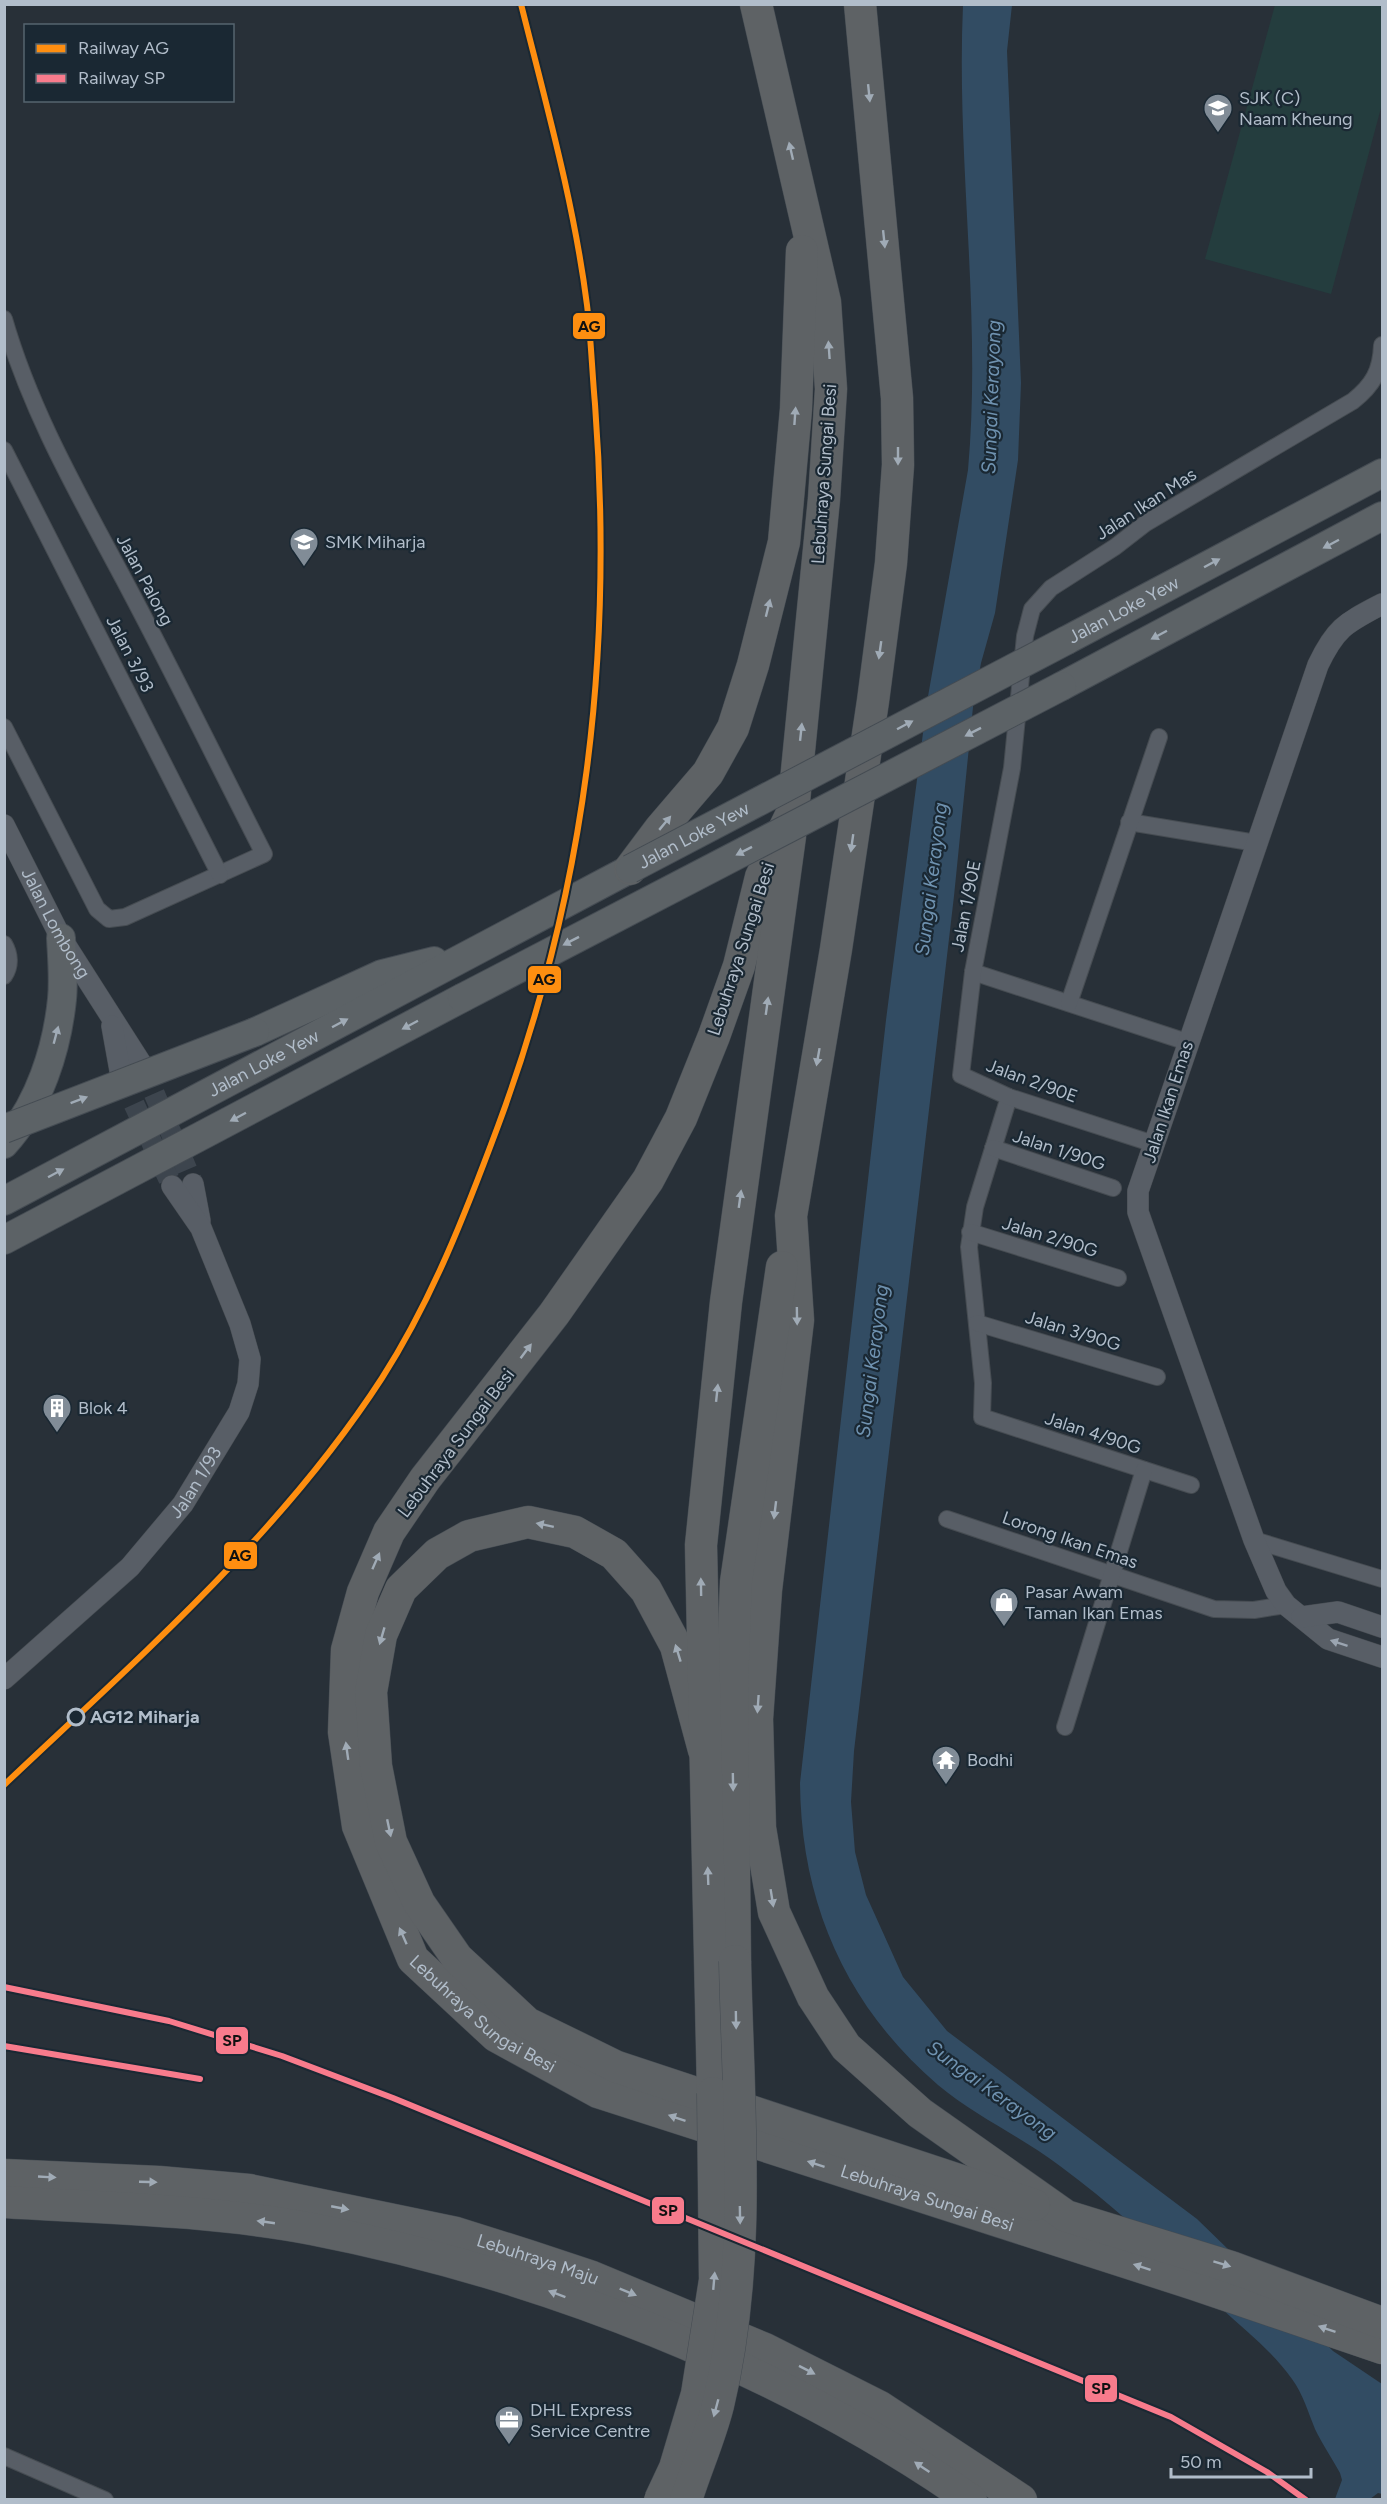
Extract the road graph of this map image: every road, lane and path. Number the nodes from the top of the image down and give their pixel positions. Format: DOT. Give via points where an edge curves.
graph roads {
  1 [pos="756,4"];
  2 [pos="860,4"];
  3 [pos="804,208"];
  4 [pos="4,319"];
  5 [pos="1383,345"];
  6 [pos="4,450"];
  7 [pos="1383,472"];
  8 [pos="1383,516"];
  9 [pos="1383,604"];
  10 [pos="4,727"];
  11 [pos="1159,737"];
  12 [pos="1012,749"];
  13 [pos="793,811"];
  14 [pos="1129,822"];
  15 [pos="4,825"];
  16 [pos="1256,843"];
  17 [pos="630,869"];
  18 [pos="220,875"];
  19 [pos="61,938"];
  20 [pos="4,944"];
  21 [pos="476,951"];
  22 [pos="973,972"];
  23 [pos="4,975"];
  24 [pos="1069,1003"];
  25 [pos="110,1019"];
  26 [pos="1187,1042"];
  27 [pos="142,1065"];
  28 [pos="121,1076"];
  29 [pos="1009,1097"];
  30 [pos="4,1129"];
  31 [pos="4,1144"];
  32 [pos="1154,1144"];
  33 [pos="993,1148"];
  34 [pos="182,1185"];
  35 [pos="1113,1188"];
  36 [pos="4,1201"];
  37 [pos="791,1216"];
  38 [pos="970,1232"];
  39 [pos="4,1240"];
  40 [pos="1118,1278"];
  41 [pos="977,1323"];
  42 [pos="1157,1377"];
  43 [pos="1144,1470"];
  44 [pos="1191,1485"];
  45 [pos="947,1519"];
  46 [pos="1254,1540"];
  47 [pos="1113,1576"];
  48 [pos="1383,1579"];
  49 [pos="1294,1611"];
  50 [pos="1383,1627"];
  51 [pos="1383,1657"];
  52 [pos="4,1679"];
  53 [pos="1065,1727"];
  54 [pos="704,1750"];
  55 [pos="723,1959"];
  56 [pos="4,2175"];
  57 [pos="82,2193"];
  58 [pos="4,2202"];
  59 [pos="1066,2216"];
  60 [pos="1383,2323"];
  61 [pos="1383,2348"];
  62 [pos="4,2456"];
  63 [pos="105,2499"];
  64 [pos="660,2499"];
  65 [pos="686,2499"];
  66 [pos="971,2499"];
  67 [pos="1021,2499"];
  3 -- 1 [label="highway, Lebuhraya Sungai Besi, one-way"];
  2 -- 37 [label="highway, one-way" via="897,398 898,465 891,563 873,701"];
  13 -- 3 [label="highway, Lebuhraya Sungai Besi, one-way" via="831,389 825,302"];
  17 -- 3 [label="highway, one-way" via="708,773 733,728 753,665 784,542 796,409"];
  4 -- 18 [label="street, Jalan Palong" via="18,367 57,455 264,854"];
  5 -- 12 [label="street, Jalan Ikan Mas" via="1381,367 1369,388 1353,401 1146,523 1051,588 1029,618"];
  6 -- 18 [label="street, Jalan 3/93"];
  17 -- 7 [label="highway, Jalan Loke Yew, one-way, bridge"];
  8 -- 39 [label="highway, Jalan Loke Yew, one-way, bridge"];
  9 -- 16 [label="street, Jalan Ikan Emas" via="1352,620 1331,638 1317,665"];
  10 -- 18 [label="street" via="97,909 109,919 125,917"];
  11 -- 14 [label="street"];
  12 -- 22 [label="street, Jalan 1/90E" via="1012,768"];
  54 -- 13 [label="highway, one-way" via="701,1545 726,1302"];
  61 -- 13 [label="highway, Lebuhraya Sungai Besi, one-way" via="598,2092 496,2036 413,1959 358,1826 344,1732 347,1650 363,1592 389,1532 425,1479 554,1314 648,1180 681,1118 710,1046 739,966 760,877"];
  14 -- 16 [label="street"];
  14 -- 24 [label="street"];
  15 -- 19 [label="street, Jalan Lombong"];
  16 -- 26 [label="street, Jalan Ikan Emas"];
  17 -- 21 [label="highway, Jalan Loke Yew"];
  19 -- 25 [label="street, Jalan Lombong"];
  31 -- 19 [label="highway, one-way" via="34,1099 58,1029"];
  20 -- 23 [label="street" via="9,953"];
  30 -- 21 [label="highway, one-way, bridge" via="255,1032 382,974"];
  36 -- 21 [label="highway, Jalan Loke Yew, one-way"];
  22 -- 24 [label="street, Jalan 1/90E"];
  22 -- 29 [label="street, Jalan 2/90E" via="961,1075"];
  24 -- 26 [label="street, Jalan 1/90E"];
  25 -- 27 [label="street, Jalan Lombong"];
  25 -- 28 [label="street, Jalan Lombong"];
  26 -- 32 [label="street, Jalan Ikan Emas"];
  29 -- 32 [label="street, Jalan 2/90E"];
  29 -- 33 [label="street"];
  32 -- 46 [label="street, Jalan Ikan Emas" via="1138,1191 1138,1212"];
  33 -- 35 [label="street, Jalan 1/90G"];
  33 -- 38 [label="street"];
  34 -- 52 [label="street, Jalan 1/93" via="240,1324 250,1359 248,1384 239,1412 183,1504 130,1567"];
  37 -- 55 [label="highway, one-way" via="736,1582"];
  37 -- 59 [label="highway, one-way" via="798,1320 766,1590 757,1719 760,1828 774,1912 813,1997 846,2047 920,2113"];
  38 -- 40 [label="street, Jalan 2/90G"];
  38 -- 41 [label="street"];
  41 -- 42 [label="street, Jalan 3/90G"];
  41 -- 43 [label="street, Jalan 4/90G" via="982,1417"];
  43 -- 44 [label="street, Jalan 4/90G"];
  43 -- 47 [label="street"];
  45 -- 47 [label="street, Lorong Ikan Emas"];
  46 -- 48 [label="street"];
  46 -- 49 [label="street, Jalan Ikan Emas" via="1276,1591"];
  47 -- 49 [label="street, Lorong Ikan Emas" via="1214,1609"];
  47 -- 53 [label="street"];
  49 -- 50 [label="street" via="1338,1612"];
  51 -- 49 [label="street, Jalan Ikan Emas, one-way" via="1328,1639"];
  55 -- 54 [label="highway, one-way"];
  54 -- 59 [label="highway, one-way" via="676,1646 646,1590 614,1554 575,1532 528,1522 470,1536 436,1554 401,1589 381,1635 371,1692 376,1766 392,1842 419,1903 457,1958 527,2023 617,2067"];
  64 -- 55 [label="highway, one-way, bridge" via="675,2468 697,2394 715,2280"];
  55 -- 65 [label="highway, one-way, bridge" via="741,2228 718,2405"];
  56 -- 57 [label="highway, Lebuhraya Maju, one-way"];
  57 -- 58 [label="highway, Lebuhraya Maju"];
  66 -- 57 [label="highway, Lebuhraya Maju, one-way" via="842,2418 717,2357 548,2291 439,2258 312,2229 161,2210"];
  57 -- 67 [label="highway, Lebuhraya Maju, one-way" via="159,2182 249,2190 456,2233 592,2277 765,2349 880,2407"];
  59 -- 60 [label="highway, one-way" via="1231,2267"];
  62 -- 63 [label="street"];
}
